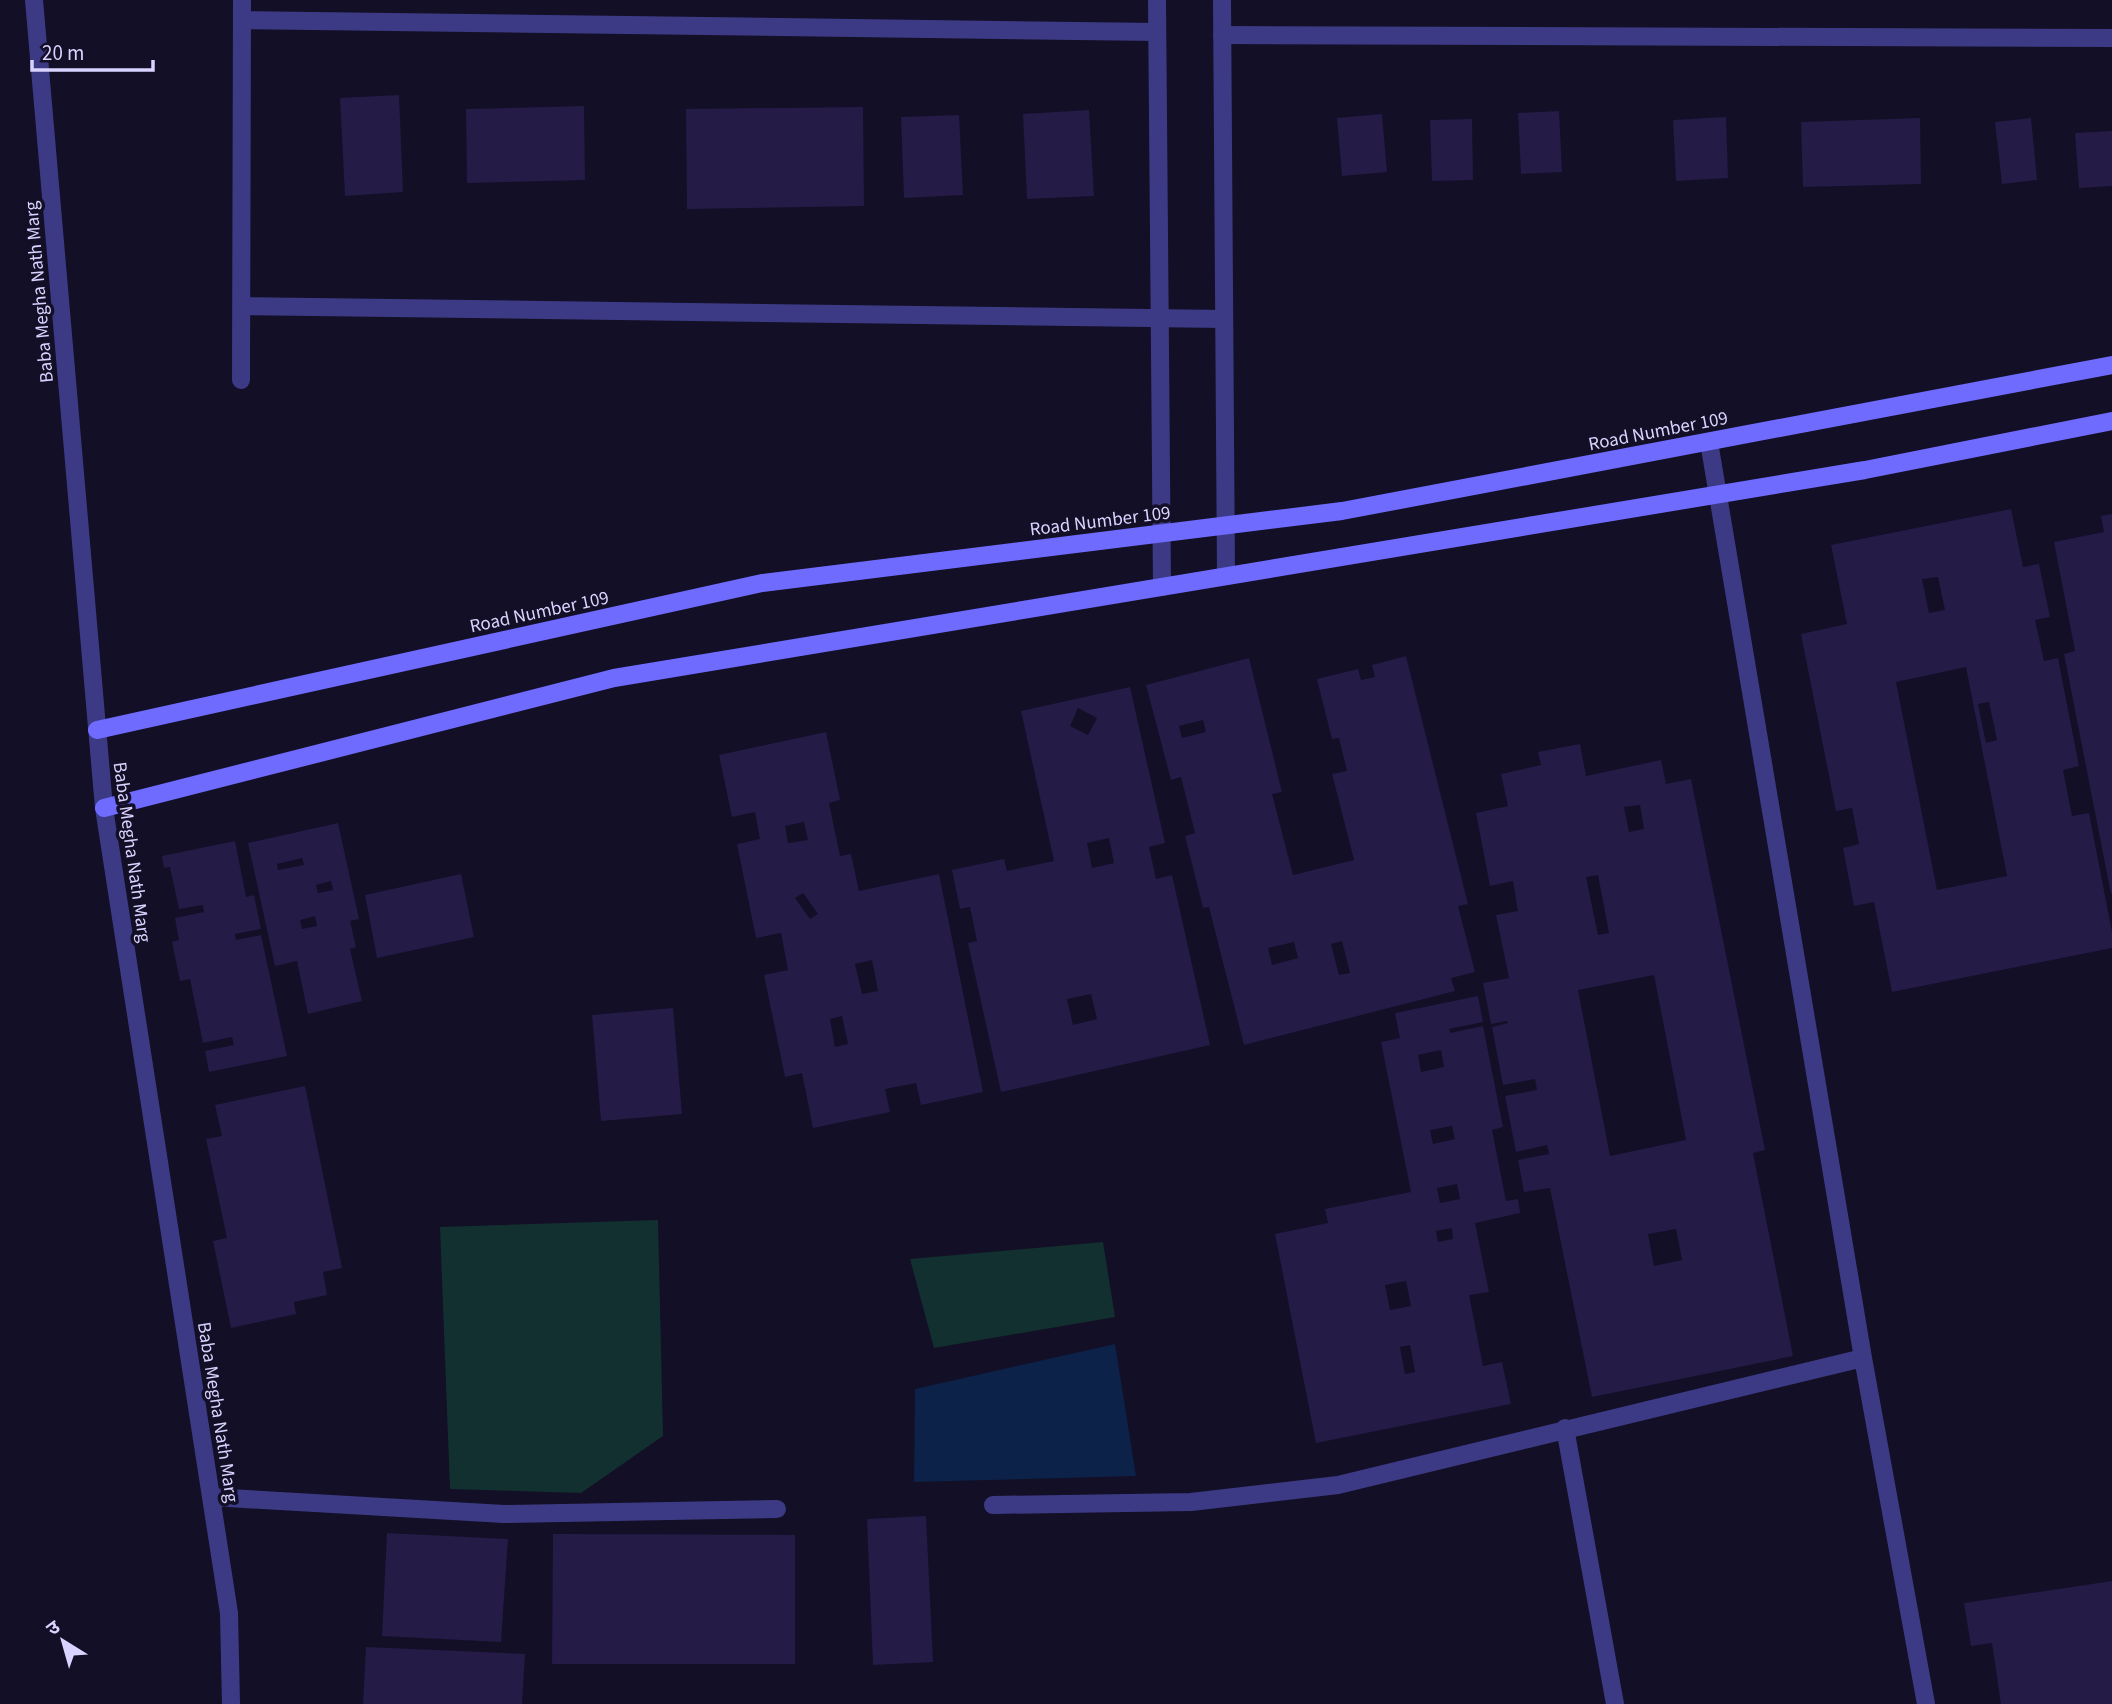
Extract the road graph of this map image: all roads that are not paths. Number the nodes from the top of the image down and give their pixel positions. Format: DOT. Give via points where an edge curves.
graph roads {
  1 [pos="34,0"];
  2 [pos="242,0"];
  3 [pos="1157,0"];
  4 [pos="1222,0"];
  5 [pos="242,20"];
  6 [pos="1157,32"];
  7 [pos="1222,35"];
  8 [pos="2112,38"];
  9 [pos="241,306"];
  10 [pos="1160,318"];
  11 [pos="1224,319"];
  12 [pos="2112,366"];
  13 [pos="241,380"];
  14 [pos="2112,421"];
  15 [pos="1709,442"];
  16 [pos="1718,494"];
  17 [pos="1226,526"];
  18 [pos="1162,533"];
  19 [pos="1226,576"];
  20 [pos="1162,587"];
  21 [pos="97,730"];
  22 [pos="104,808"];
  23 [pos="1863,1358"];
  24 [pos="1565,1428"];
  25 [pos="211,1497"];
  26 [pos="993,1505"];
  27 [pos="777,1509"];
  28 [pos="231,1704"];
  29 [pos="1615,1704"];
  30 [pos="1926,1704"];
  1 -- 21 [label="street, Baba Megha Nath Marg"];
  2 -- 5 [label="street"];
  3 -- 6 [label="street"];
  4 -- 7 [label="street"];
  5 -- 6 [label="street"];
  5 -- 9 [label="street"];
  6 -- 10 [label="street"];
  7 -- 8 [label="street"];
  7 -- 11 [label="street"];
  9 -- 10 [label="street"];
  9 -- 13 [label="street"];
  10 -- 11 [label="street"];
  10 -- 18 [label="street"];
  11 -- 17 [label="street"];
  12 -- 15 [label="street, Road Number 109"];
  14 -- 16 [label="street"];
  15 -- 16 [label="street"];
  15 -- 17 [label="street, Road Number 109" via="1342,511"];
  16 -- 19 [label="street"];
  16 -- 23 [label="street"];
  17 -- 18 [label="street, Road Number 109"];
  17 -- 19 [label="street"];
  18 -- 20 [label="street"];
  18 -- 21 [label="street, Road Number 109" via="762,583"];
  19 -- 20 [label="street"];
  20 -- 22 [label="street" via="614,678"];
  21 -- 22 [label="street, Baba Megha Nath Marg"];
  22 -- 25 [label="street, Baba Megha Nath Marg"];
  23 -- 24 [label="street"];
  23 -- 30 [label="street"];
  24 -- 26 [label="street" via="1338,1485 1191,1502"];
  24 -- 29 [label="street"];
  25 -- 27 [label="street" via="504,1514"];
  25 -- 28 [label="street, Baba Megha Nath Marg" via="229,1613"];
}
